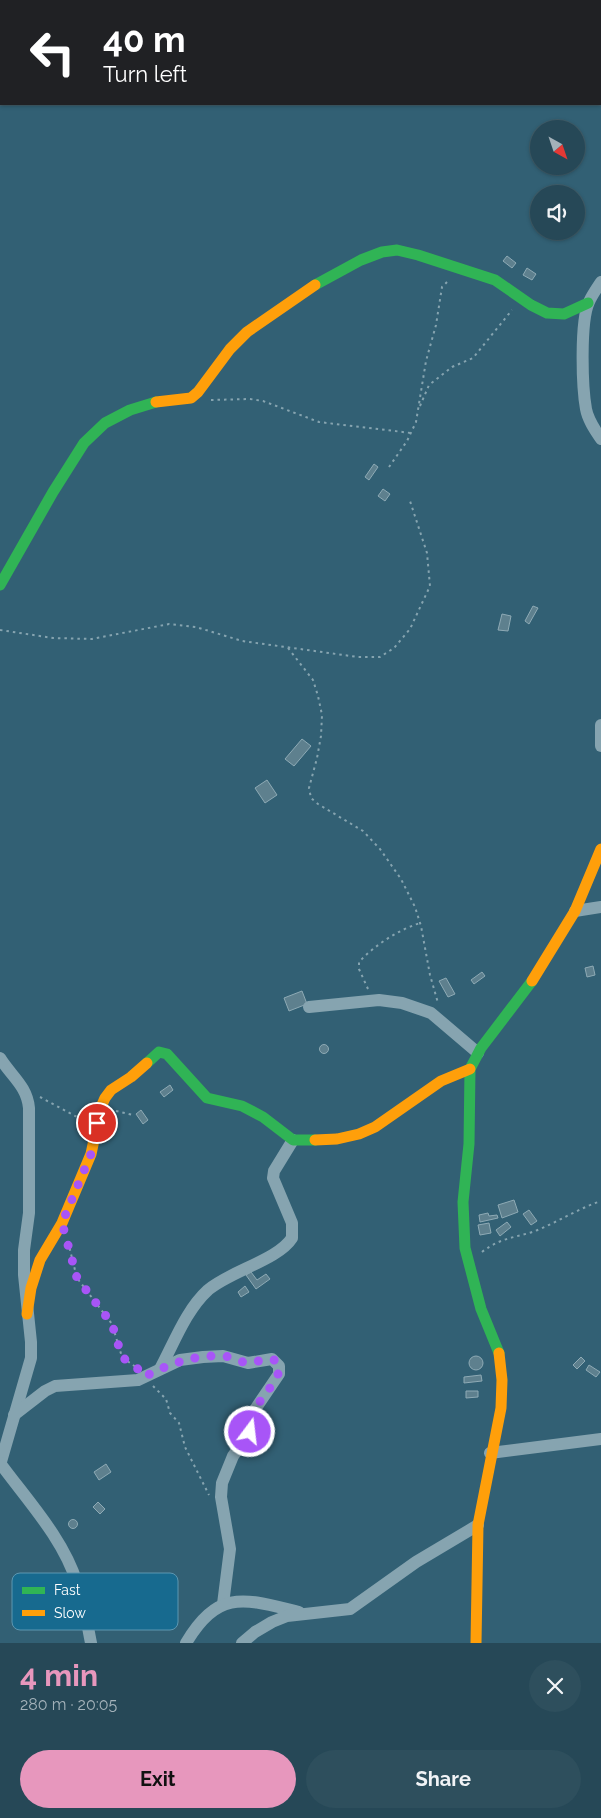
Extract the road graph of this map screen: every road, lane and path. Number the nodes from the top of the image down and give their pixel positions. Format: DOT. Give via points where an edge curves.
graph roads {
  1 [pos="449,280"];
  2 [pos="601,282"];
  3 [pos="521,299"];
  4 [pos="588,303"];
  5 [pos="191,398"];
  6 [pos="418,408"];
  7 [pos="411,433"];
  8 [pos="601,440"];
  9 [pos="389,467"];
  10 [pos="410,501"];
  11 [pos="0,585"];
  12 [pos="0,630"];
  13 [pos="288,648"];
  14 [pos="601,725"];
  15 [pos="601,746"];
  16 [pos="601,849"];
  17 [pos="601,908"];
  18 [pos="575,911"];
  19 [pos="420,923"];
  20 [pos="373,1001"];
  21 [pos="309,1007"];
  22 [pos="439,1008"];
  23 [pos="478,1053"];
  24 [pos="0,1058"];
  25 [pos="470,1069"];
  26 [pos="23,1088"];
  27 [pos="101,1108"];
  28 [pos="293,1140"];
  29 [pos="601,1200"];
  30 [pos="62,1223"];
  31 [pos="469,1263"];
  32 [pos="27,1314"];
  33 [pos="160,1369"];
  34 [pos="144,1377"];
  35 [pos="14,1415"];
  36 [pos="601,1439"];
  37 [pos="490,1453"];
  38 [pos="0,1464"];
  39 [pos="211,1497"];
  40 [pos="478,1525"];
  41 [pos="73,1573"];
  42 [pos="223,1604"];
  43 [pos="306,1614"];
  44 [pos="88,1630"];
  45 [pos="91,1643"];
  46 [pos="186,1643"];
  47 [pos="242,1643"];
  48 [pos="476,1643"];
  1 -- 6 [label="path" via="442,288"];
  2 -- 4 [label="street"];
  3 -- 4 [label="street" via="556,315"];
  3 -- 5 [label="street" via="502,284 479,274 396,250 380,253 333,275 259,322 234,344"];
  3 -- 6 [label="path" via="473,358 452,366 433,380"];
  4 -- 8 [label="street" via="584,392 586,410"];
  5 -- 7 [label="path" via="263,401 320,422"];
  5 -- 11 [label="street" via="156,402 130,410 105,423 84,443"];
  6 -- 7 [label="path"];
  7 -- 9 [label="path"];
  10 -- 13 [label="path" via="427,553 430,586 410,629 394,648 380,657"];
  12 -- 13 [label="path" via="53,638 92,639 169,624"];
  13 -- 19 [label="path" via="313,680 322,715 318,758 309,788 311,798 364,831 380,848 401,880"];
  14 -- 15 [label="street"];
  16 -- 18 [label="street"];
  17 -- 18 [label="street"];
  18 -- 23 [label="street" via="533,979"];
  19 -- 20 [label="path" via="407,927 359,962 359,970"];
  19 -- 22 [label="path"];
  20 -- 21 [label="street"];
  20 -- 23 [label="street" via="402,1003 431,1013"];
  23 -- 25 [label="street"];
  24 -- 26 [label="street"];
  25 -- 28 [label="street" via="441,1080 375,1127 359,1134 337,1139"];
  25 -- 31 [label="street" via="469,1144 463,1202 465,1248"];
  26 -- 27 [label="path" via="76,1117 86,1117"];
  26 -- 32 [label="street" via="28,1097 30,1128 29,1213 24,1258"];
  27 -- 28 [label="street" via="111,1090 159,1052 164,1053 207,1098 242,1106"];
  27 -- 30 [label="street" via="91,1154"];
  28 -- 33 [label="street" via="273,1174 292,1223 292,1238 280,1251 209,1290 191,1313"];
  29 -- 31 [label="path" via="539,1229 505,1239"];
  30 -- 32 [label="street" via="40,1260"];
  30 -- 34 [label="path" via="77,1278 112,1324 122,1357"];
  31 -- 37 [label="street" via="480,1309 501,1361 500,1408"];
  32 -- 35 [label="street" via="31,1358"];
  33 -- 34 [label="street"];
  33 -- 42 [label="street" via="180,1360 224,1356 248,1363 272,1359 279,1366 279,1374 256,1408 250,1432 233,1456 222,1483 221,1496 230,1549"];
  34 -- 35 [label="street" via="55,1386"];
  34 -- 39 [label="path" via="166,1399 170,1413 179,1423 199,1479"];
  35 -- 38 [label="street"];
  36 -- 37 [label="street"];
  37 -- 40 [label="street"];
  38 -- 41 [label="street" via="44,1522"];
  40 -- 43 [label="street" via="416,1562 350,1609"];
  40 -- 48 [label="street"];
  42 -- 43 [label="street" via="237,1600"];
  42 -- 46 [label="street" via="195,1628"];
  43 -- 47 [label="street" via="272,1622"];
  44 -- 45 [label="street"];
}
